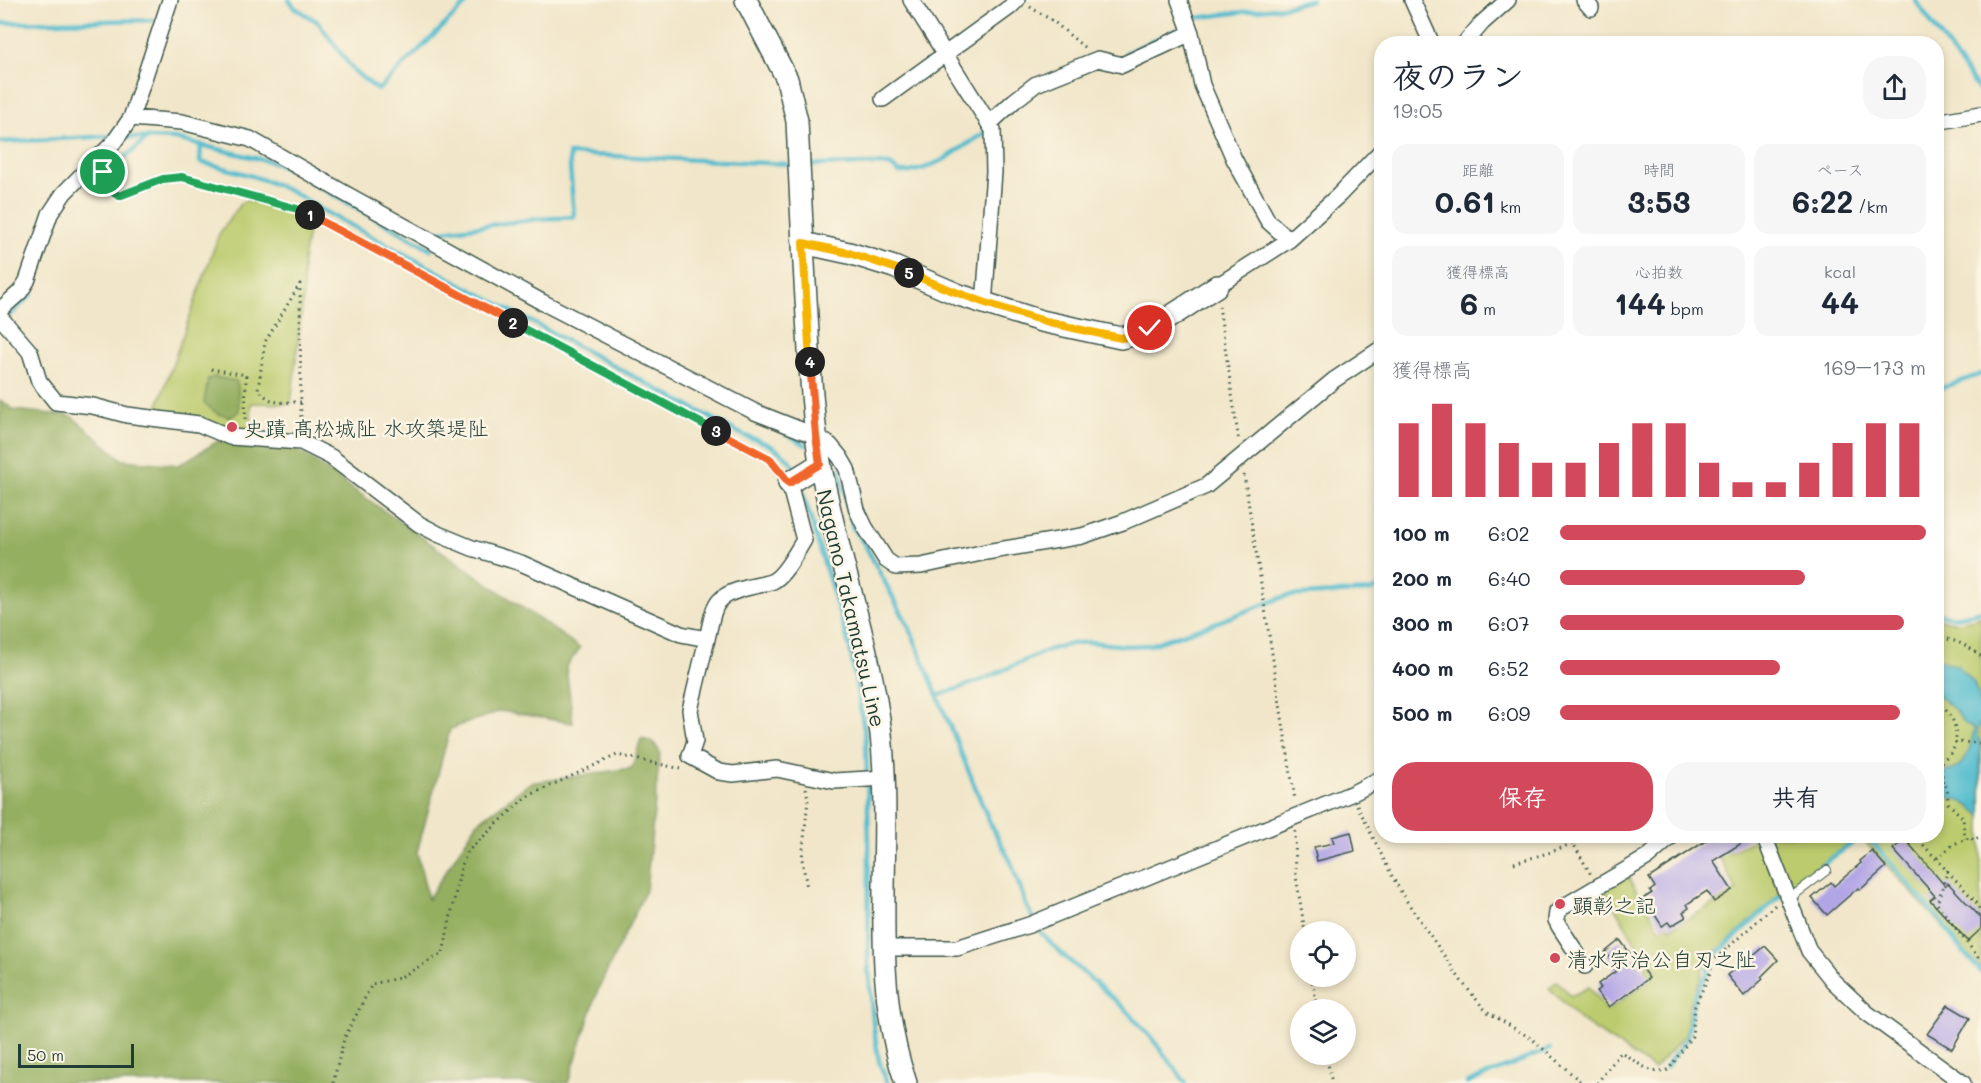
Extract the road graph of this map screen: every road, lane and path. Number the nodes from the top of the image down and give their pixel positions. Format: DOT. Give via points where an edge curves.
graph roads {
  1 [pos="170,0"];
  2 [pos="746,0"];
  3 [pos="911,0"];
  4 [pos="1017,0"];
  5 [pos="1179,0"];
  6 [pos="1412,0"];
  7 [pos="1508,0"];
  8 [pos="1189,27"];
  9 [pos="1428,36"];
  10 [pos="1471,36"];
  11 [pos="946,54"];
  12 [pos="1098,59"];
  13 [pos="883,99"];
  14 [pos="1981,114"];
  15 [pos="131,118"];
  16 [pos="1944,121"];
  17 [pos="991,126"];
  18 [pos="1374,158"];
  19 [pos="103,172"];
  20 [pos="1289,240"];
  21 [pos="803,243"];
  22 [pos="1217,286"];
  23 [pos="984,304"];
  24 [pos="0,310"];
  25 [pos="0,317"];
  26 [pos="1374,353"];
  27 [pos="212,369"];
  28 [pos="301,402"];
  29 [pos="816,436"];
  30 [pos="245,437"];
  31 [pos="301,442"];
  32 [pos="802,475"];
  33 [pos="1262,598"];
  34 [pos="1944,638"];
  35 [pos="707,639"];
  36 [pos="1981,656"];
  37 [pos="1944,709"];
  38 [pos="1956,742"];
  39 [pos="1981,743"];
  40 [pos="690,756"];
  41 [pos="1944,759"];
  42 [pos="875,778"];
  43 [pos="1374,782"];
  44 [pos="1944,784"];
  45 [pos="1353,793"];
  46 [pos="808,799"];
  47 [pos="1297,815"];
  48 [pos="1981,836"];
  49 [pos="1374,838"];
  50 [pos="1965,839"];
  51 [pos="1376,843"];
  52 [pos="1664,843"];
  53 [pos="1767,843"];
  54 [pos="1922,843"];
  55 [pos="1937,859"];
  56 [pos="1515,863"];
  57 [pos="1827,870"];
  58 [pos="1948,870"];
  59 [pos="1597,887"];
  60 [pos="807,888"];
  61 [pos="1788,897"];
  62 [pos="1979,902"];
  63 [pos="1981,911"];
  64 [pos="1303,921"];
  65 [pos="885,948"];
  66 [pos="1981,961"];
  67 [pos="1585,966"];
  68 [pos="1328,1065"];
  69 [pos="333,1083"];
  70 [pos="906,1083"];
  71 [pos="1332,1083"];
  72 [pos="1582,1083"];
  73 [pos="1597,1083"];
  74 [pos="1963,1083"];
  1 -- 15 [label="street"];
  2 -- 21 [label="main road, Nagano Takamatsu Line" via="792,94"];
  3 -- 11 [label="street"];
  4 -- 11 [label="street"];
  4 -- 12 [label="path" via="1053,21"];
  5 -- 8 [label="street"];
  6 -- 9 [label="street"];
  7 -- 10 [label="street"];
  8 -- 12 [label="street" via="1122,65"];
  8 -- 20 [label="street" via="1203,85 1233,159 1268,221"];
  11 -- 13 [label="street"];
  11 -- 17 [label="street"];
  12 -- 17 [label="street" via="1036,84"];
  14 -- 16 [label="street"];
  15 -- 24 [label="street" via="118,137 64,192 50,214 27,280"];
  15 -- 29 [label="street" via="182,122 250,139 542,302 755,412"];
  17 -- 23 [label="street" via="994,172"];
  18 -- 20 [label="street"];
  19 -- 32 [label="path" via="110,190 119,196 163,179 182,177 301,210"];
  20 -- 22 [label="street"];
  21 -- 23 [label="main road" via="894,267"];
  21 -- 29 [label="main road, Nagano Takamatsu Line"];
  22 -- 23 [label="main road" via="1150,328 1121,338"];
  25 -- 30 [label="street" via="30,352 39,381 57,402 199,424 230,436"];
  26 -- 29 [label="street" via="1334,380 1206,486 1082,536 921,566 896,567 886,560 857,510 847,469 830,445"];
  27 -- 30 [label="path" via="246,375"];
  28 -- 28 [label="path" via="301,296 300,284 265,342 258,389 273,402"];
  28 -- 31 [label="path"];
  29 -- 32 [label="main road, Nagano Takamatsu Line"];
  30 -- 31 [label="street"];
  31 -- 35 [label="street" via="331,457 438,534 521,563 681,634"];
  32 -- 35 [label="street" via="804,540 772,582 737,590 715,604"];
  32 -- 42 [label="main road, Nagano Takamatsu Line" via="837,543 863,635 876,701"];
  33 -- 47 [label="path"];
  34 -- 36 [label="path"];
  35 -- 40 [label="street" via="690,710 695,741"];
  37 -- 38 [label="path" via="1956,725"];
  38 -- 39 [label="path"];
  38 -- 41 [label="path"];
  40 -- 42 [label="street" via="719,772 733,774 777,769 834,781"];
  40 -- 69 [label="path" via="684,769 617,755 526,797 484,835 468,851 461,867 443,953 399,978 372,984 344,1039"];
  42 -- 65 [label="main road, Nagano Takamatsu Line"];
  43 -- 45 [label="street"];
  44 -- 50 [label="path" via="1948,803 1963,818"];
  45 -- 47 [label="street"];
  45 -- 49 [label="path"];
  46 -- 60 [label="path" via="802,859"];
  47 -- 64 [label="path" via="1296,876"];
  47 -- 65 [label="street" via="1029,925 957,948"];
  48 -- 50 [label="path"];
  50 -- 55 [label="path"];
  51 -- 72 [label="path" via="1392,876 1462,982 1486,1011 1532,1039"];
  52 -- 59 [label="street"];
  53 -- 61 [label="street"];
  54 -- 55 [label="path"];
  55 -- 58 [label="path"];
  56 -- 59 [label="path" via="1573,843"];
  57 -- 61 [label="lane"];
  58 -- 62 [label="path"];
  58 -- 66 [label="path" via="1937,904"];
  59 -- 67 [label="street" via="1557,912 1559,926"];
  61 -- 73 [label="path" via="1712,962 1695,1006 1692,1036 1669,1069 1657,1072 1621,1052"];
  61 -- 74 [label="street" via="1809,951 1833,981 1867,1013"];
  62 -- 63 [label="path"];
  65 -- 70 [label="main road, Nagano Takamatsu Line" via="891,1026"];
  68 -- 71 [label="path"];
}
